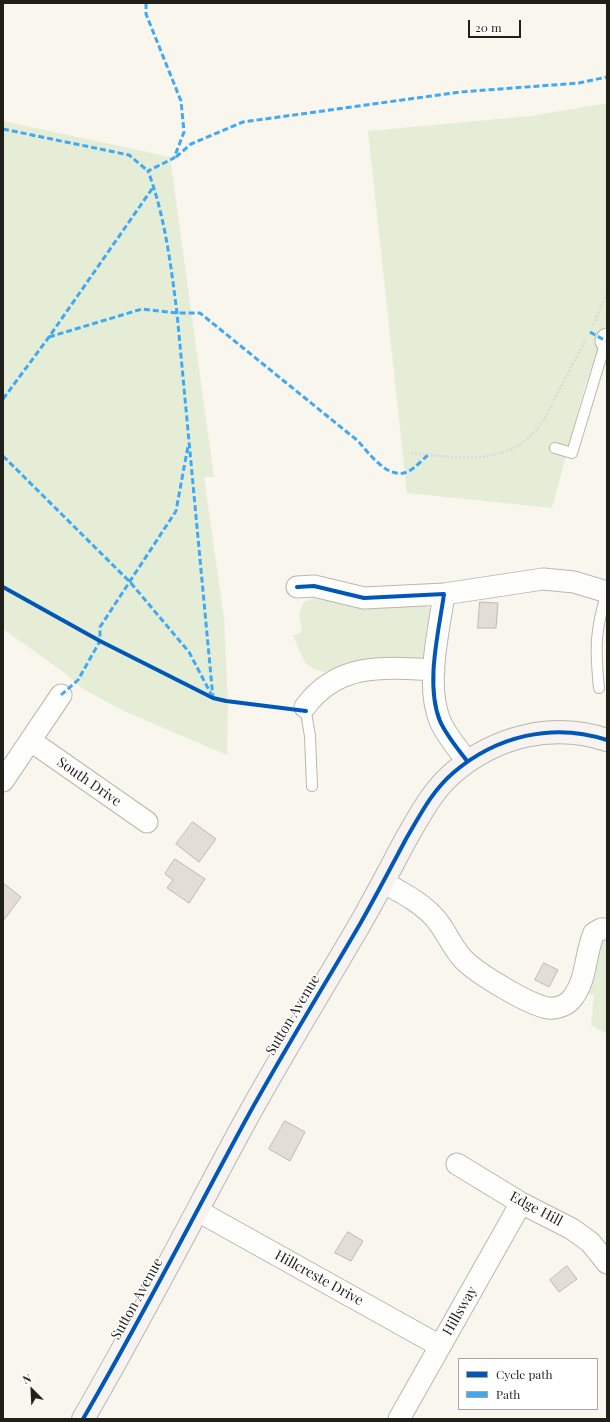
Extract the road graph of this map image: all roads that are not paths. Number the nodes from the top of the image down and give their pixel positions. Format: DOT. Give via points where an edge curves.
graph roads {
  1 [pos="598,337"];
  2 [pos="555,448"];
  3 [pos="297,586"];
  4 [pos="607,592"];
  5 [pos="444,594"];
  6 [pos="434,670"];
  7 [pos="599,688"];
  8 [pos="61,695"];
  9 [pos="305,707"];
  10 [pos="607,740"];
  11 [pos="31,741"];
  12 [pos="467,761"];
  13 [pos="3,781"];
  14 [pos="312,786"];
  15 [pos="147,822"];
  16 [pos="383,882"];
  17 [pos="607,929"];
  18 [pos="457,1164"];
  19 [pos="521,1203"];
  20 [pos="198,1211"];
  21 [pos="607,1263"];
  22 [pos="440,1346"];
  23 [pos="83,1419"];
  24 [pos="399,1419"];
  1 -- 2 [label="lane" via="572,453"];
  3 -- 5 [label="street" via="314,586 364,598"];
  4 -- 5 [label="street" via="574,582 543,579"];
  4 -- 7 [label="lane" via="598,620 595,652"];
  5 -- 6 [label="street"];
  6 -- 9 [label="street" via="388,667 347,674 324,686 313,695"];
  6 -- 12 [label="street" via="434,696 440,720"];
  8 -- 11 [label="street"];
  9 -- 14 [label="lane" via="310,736"];
  10 -- 12 [label="street, Sutton Avenue" via="582,733 535,734 495,745"];
  11 -- 13 [label="street"];
  11 -- 15 [label="street, South Drive"];
  12 -- 16 [label="street, Sutton Avenue" via="434,793"];
  16 -- 17 [label="street" via="434,916 458,954 470,966 535,1004 548,1008 566,1005 574,996 581,984 594,933 600,929"];
  16 -- 20 [label="street, Sutton Avenue" via="288,1044"];
  18 -- 19 [label="street, Edge Hill"];
  19 -- 21 [label="street, Edge Hill" via="572,1229 590,1242"];
  19 -- 22 [label="street, Hillsway"];
  20 -- 22 [label="street, Hillcreste Drive"];
  20 -- 23 [label="street, Sutton Avenue"];
  22 -- 24 [label="street, Hillsway"];
}
